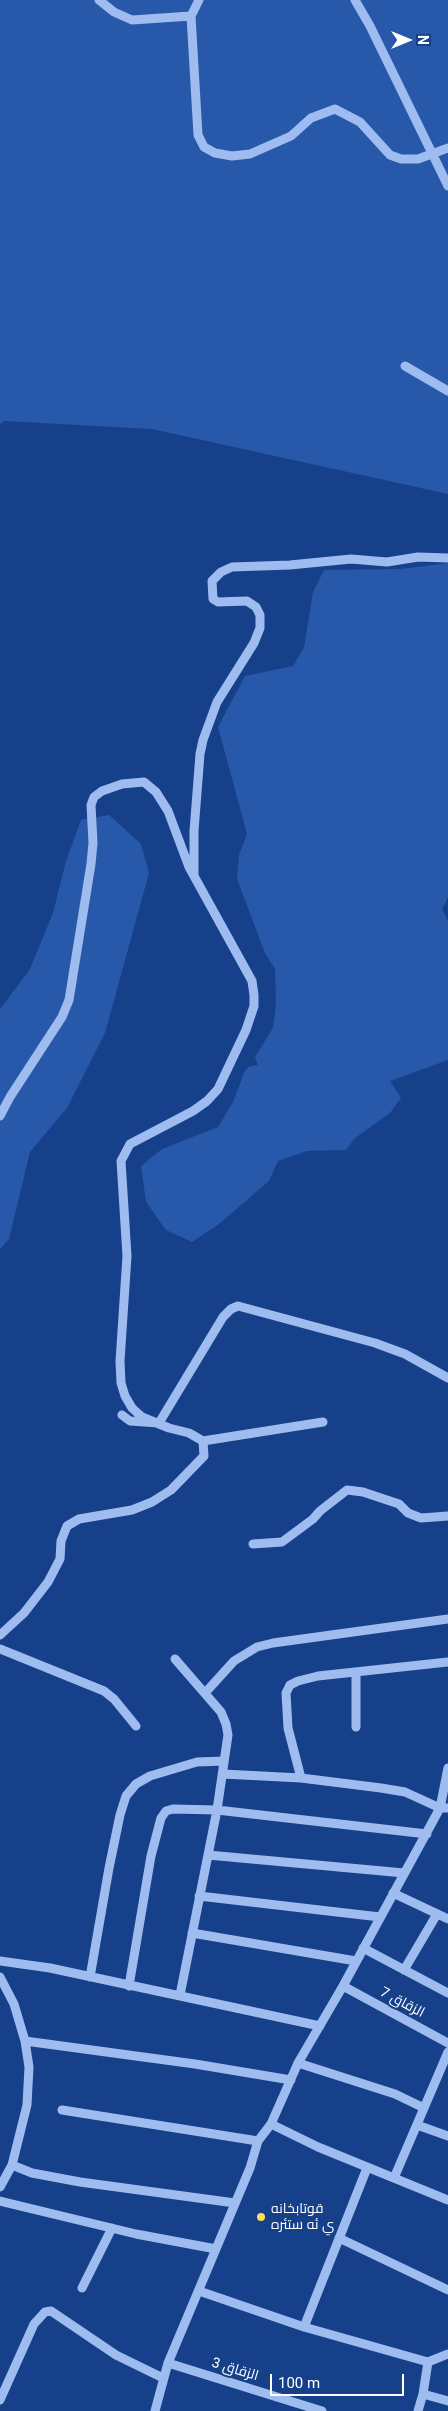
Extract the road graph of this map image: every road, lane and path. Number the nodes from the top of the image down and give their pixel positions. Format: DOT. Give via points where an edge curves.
graph roads {
  1 [pos="99,0"];
  2 [pos="199,0"];
  3 [pos="355,0"];
  4 [pos="191,16"];
  5 [pos="448,148"];
  6 [pos="432,154"];
  7 [pos="448,186"];
  8 [pos="405,366"];
  9 [pos="448,391"];
  10 [pos="448,558"];
  11 [pos="194,877"];
  12 [pos="0,1116"];
  13 [pos="448,1378"];
  14 [pos="122,1415"];
  15 [pos="324,1422"];
  16 [pos="159,1423"];
  17 [pos="203,1441"];
  18 [pos="448,1516"];
  19 [pos="253,1544"];
  20 [pos="448,1619"];
  21 [pos="0,1636"];
  22 [pos="0,1649"];
  23 [pos="175,1659"];
  24 [pos="448,1662"];
  25 [pos="356,1673"];
  26 [pos="205,1693"];
  27 [pos="136,1726"];
  28 [pos="356,1727"];
  29 [pos="224,1761"];
  30 [pos="448,1768"];
  31 [pos="222,1774"];
  32 [pos="301,1778"];
  33 [pos="444,1808"];
  34 [pos="217,1810"];
  35 [pos="427,1834"];
  36 [pos="208,1855"];
  37 [pos="404,1873"];
  38 [pos="393,1893"];
  39 [pos="199,1896"];
  40 [pos="437,1914"];
  41 [pos="380,1917"];
  42 [pos="448,1919"];
  43 [pos="192,1933"];
  44 [pos="362,1948"];
  45 [pos="0,1961"];
  46 [pos="356,1961"];
  47 [pos="404,1970"];
  48 [pos="90,1977"];
  49 [pos="1,1980"];
  50 [pos="129,1986"];
  51 [pos="343,1986"];
  52 [pos="448,1993"];
  53 [pos="180,1995"];
  54 [pos="320,2026"];
  55 [pos="25,2041"];
  56 [pos="448,2043"];
  57 [pos="448,2052"];
  58 [pos="298,2063"];
  59 [pos="291,2080"];
  60 [pos="424,2108"];
  61 [pos="62,2110"];
  62 [pos="271,2124"];
  63 [pos="417,2125"];
  64 [pos="448,2136"];
  65 [pos="258,2141"];
  66 [pos="12,2165"];
  67 [pos="366,2168"];
  68 [pos="394,2178"];
  69 [pos="0,2187"];
  70 [pos="448,2200"];
  71 [pos="0,2201"];
  72 [pos="235,2203"];
  73 [pos="112,2228"];
  74 [pos="339,2238"];
  75 [pos="216,2249"];
  76 [pos="82,2288"];
  77 [pos="448,2290"];
  78 [pos="198,2291"];
  79 [pos="304,2327"];
  80 [pos="448,2354"];
  81 [pos="428,2362"];
  82 [pos="168,2364"];
  83 [pos="163,2378"];
  84 [pos="423,2394"];
  85 [pos="0,2400"];
  86 [pos="448,2401"];
  87 [pos="302,2408"];
  88 [pos="155,2411"];
  89 [pos="322,2411"];
  90 [pos="418,2411"];
  1 -- 4 [label="street" via="132,20"];
  2 -- 4 [label="street"];
  3 -- 6 [label="street"];
  4 -- 6 [label="street" via="197,127 204,148 232,156 250,154 292,136 311,118 335,109 360,122 390,154 401,159 418,159"];
  5 -- 6 [label="street"];
  6 -- 7 [label="street"];
  8 -- 9 [label="street"];
  10 -- 11 [label="street" via="418,557 387,562 351,559 232,567 212,581 213,599 218,602 247,601 256,606 260,628 217,702 203,740 194,831"];
  11 -- 12 [label="street" via="168,811 156,792 144,782 122,784 94,797 91,805 91,864 68,1000 62,1017"];
  11 -- 16 [label="street" via="252,981 254,1006 218,1089 193,1111 130,1144 121,1161 127,1256 121,1383 132,1408 142,1417"];
  13 -- 16 [label="street" via="405,1354 375,1343 238,1306 223,1317"];
  14 -- 16 [label="street" via="130,1421"];
  15 -- 17 [label="street"];
  16 -- 17 [label="street"];
  17 -- 21 [label="street" via="204,1456 171,1490 152,1502 132,1510 79,1519 67,1526 61,1541 60,1559 48,1582 24,1613"];
  18 -- 19 [label="street" via="421,1518 408,1513 399,1504 346,1490 282,1542"];
  20 -- 26 [label="street" via="257,1647 234,1661"];
  22 -- 27 [label="street" via="104,1691"];
  23 -- 26 [label="street"];
  24 -- 25 [label="street"];
  25 -- 28 [label="street"];
  25 -- 32 [label="street" via="318,1676 290,1685 286,1693 288,1728"];
  26 -- 29 [label="street" via="221,1712 226,1724 228,1735"];
  29 -- 31 [label="street"];
  29 -- 48 [label="street" via="198,1762 150,1776 136,1784 126,1796 112,1850"];
  30 -- 33 [label="street"];
  31 -- 32 [label="street"];
  31 -- 34 [label="street"];
  32 -- 33 [label="street" via="405,1792"];
  33 -- 35 [label="street"];
  34 -- 35 [label="street"];
  34 -- 36 [label="street"];
  34 -- 50 [label="street" via="173,1809 166,1811 161,1818 151,1856"];
  35 -- 37 [label="street"];
  36 -- 37 [label="street"];
  36 -- 39 [label="street"];
  37 -- 38 [label="street"];
  38 -- 40 [label="street"];
  38 -- 41 [label="street"];
  39 -- 41 [label="street"];
  39 -- 43 [label="street"];
  40 -- 42 [label="street"];
  40 -- 47 [label="street"];
  41 -- 44 [label="street"];
  43 -- 46 [label="street"];
  43 -- 53 [label="street"];
  44 -- 46 [label="street"];
  44 -- 47 [label="street"];
  45 -- 48 [label="street"];
  46 -- 51 [label="street"];
  47 -- 52 [label="street"];
  48 -- 50 [label="street"];
  49 -- 55 [label="street" via="14,2004"];
  50 -- 53 [label="street"];
  51 -- 54 [label="street"];
  51 -- 56 [label="street, الزقاق 7"];
  53 -- 54 [label="street"];
  54 -- 58 [label="street"];
  55 -- 59 [label="street"];
  55 -- 66 [label="street" via="29,2066 27,2105"];
  57 -- 60 [label="street"];
  58 -- 59 [label="street"];
  58 -- 60 [label="street" via="395,2094"];
  59 -- 62 [label="street"];
  60 -- 63 [label="street"];
  61 -- 65 [label="street"];
  62 -- 65 [label="street"];
  62 -- 67 [label="street"];
  63 -- 64 [label="street"];
  63 -- 68 [label="street"];
  65 -- 72 [label="street"];
  66 -- 69 [label="street"];
  66 -- 72 [label="street" via="32,2173 80,2182"];
  67 -- 68 [label="street"];
  67 -- 74 [label="street"];
  68 -- 70 [label="street"];
  71 -- 73 [label="street"];
  72 -- 75 [label="street"];
  73 -- 75 [label="street"];
  73 -- 76 [label="street"];
  74 -- 77 [label="street"];
  74 -- 79 [label="street"];
  75 -- 78 [label="street"];
  78 -- 79 [label="street"];
  78 -- 82 [label="street"];
  79 -- 81 [label="street"];
  80 -- 81 [label="street"];
  81 -- 84 [label="street"];
  82 -- 83 [label="street"];
  82 -- 87 [label="street, الزقاق 3"];
  83 -- 85 [label="street" via="116,2355 51,2311 45,2312 34,2324"];
  83 -- 88 [label="street"];
  84 -- 86 [label="street"];
  84 -- 90 [label="street"];
  87 -- 89 [label="street, الزقاق 3"];
}
